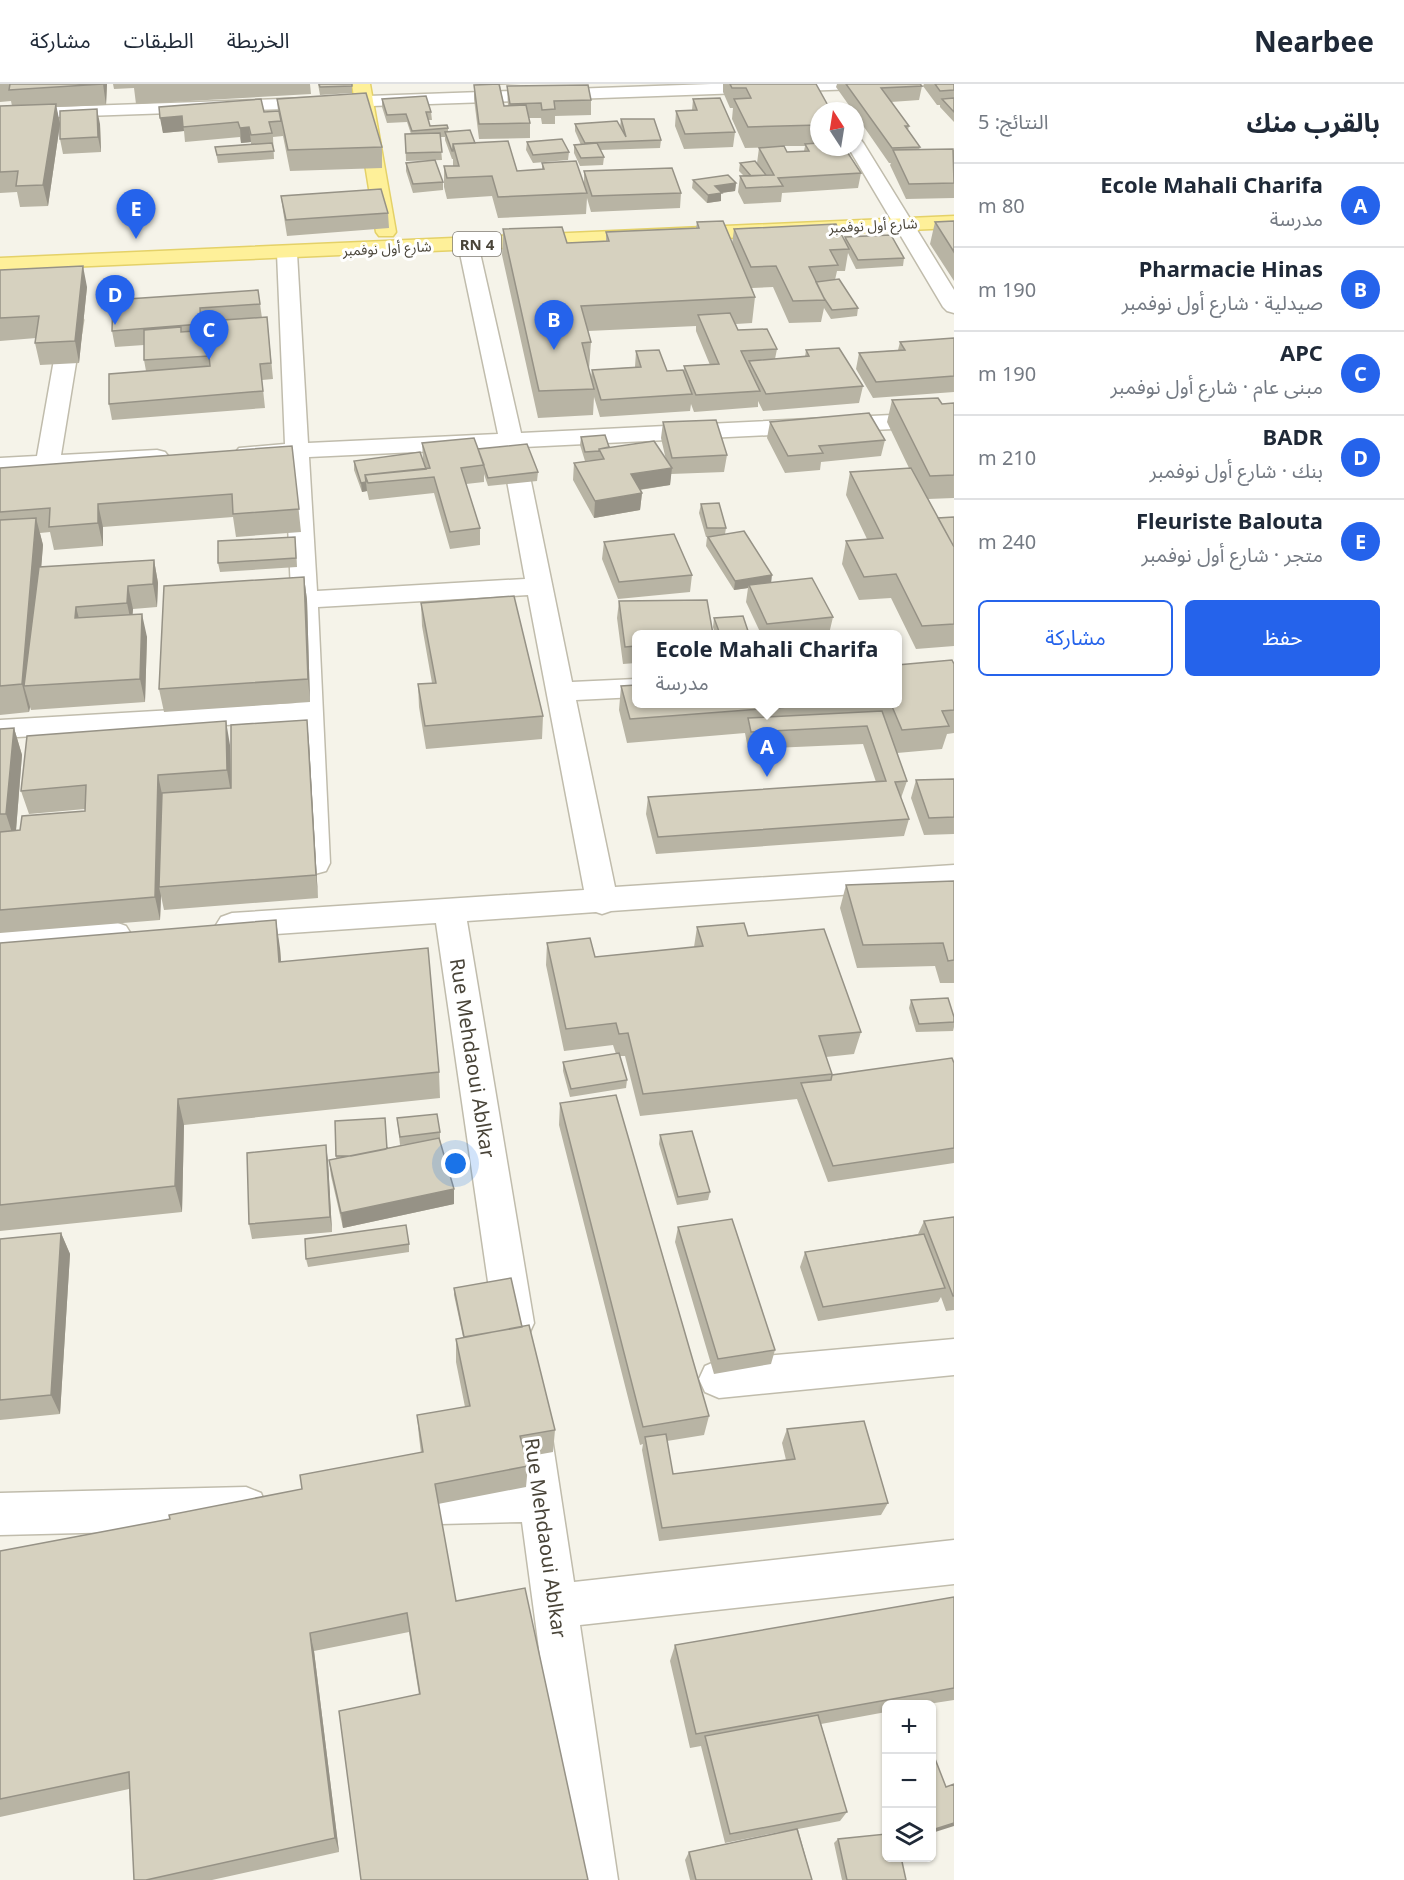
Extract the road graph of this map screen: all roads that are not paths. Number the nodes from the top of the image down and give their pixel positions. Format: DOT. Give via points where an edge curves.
graph roads {
  1 [pos="858,84"];
  2 [pos="799,85"];
  3 [pos="820,86"];
  4 [pos="362,92"];
  5 [pos="830,102"];
  6 [pos="0,114"];
  7 [pos="862,156"];
  8 [pos="954,222"];
  9 [pos="903,224"];
  10 [pos="468,244"];
  11 [pos="389,248"];
  12 [pos="287,253"];
  13 [pos="82,260"];
  14 [pos="0,264"];
  15 [pos="954,307"];
  16 [pos="954,419"];
  17 [pos="511,441"];
  18 [pos="295,450"];
  19 [pos="224,454"];
  20 [pos="177,456"];
  21 [pos="48,463"];
  22 [pos="0,465"];
  23 [pos="540,586"];
  24 [pos="303,600"];
  25 [pos="632,688"];
  26 [pos="560,692"];
  27 [pos="310,711"];
  28 [pos="0,729"];
  29 [pos="954,876"];
  30 [pos="316,900"];
  31 [pos="602,902"];
  32 [pos="450,912"];
  33 [pos="199,927"];
  34 [pos="141,932"];
  35 [pos="0,942"];
  36 [pos="954,1357"];
  37 [pos="718,1379"];
  38 [pos="542,1501"];
  39 [pos="365,1505"];
  40 [pos="283,1507"];
  41 [pos="0,1514"];
  42 [pos="954,1562"];
  43 [pos="556,1606"];
  44 [pos="594,1880"];
  1 -- 3 [label="street"];
  2 -- 3 [label="street"];
  2 -- 4 [label="street"];
  3 -- 5 [label="street"];
  4 -- 6 [label="street"];
  4 -- 11 [label="main road"];
  7 -- 9 [label="street"];
  8 -- 9 [label="main road, شارع أول نوفمبر / RN 4"];
  9 -- 10 [label="main road, شارع أول نوفمبر / RN 4"];
  9 -- 15 [label="street"];
  10 -- 11 [label="main road, شارع أول نوفمبر / RN 4"];
  10 -- 17 [label="street"];
  11 -- 12 [label="main road, شارع أول نوفمبر / RN 4"];
  12 -- 13 [label="main road, شارع أول نوفمبر / RN 4"];
  12 -- 18 [label="street"];
  13 -- 14 [label="main road, شارع أول نوفمبر / RN 4"];
  13 -- 21 [label="street"];
  16 -- 17 [label="street"];
  17 -- 18 [label="street"];
  17 -- 23 [label="street"];
  18 -- 19 [label="street"];
  18 -- 24 [label="street"];
  20 -- 21 [label="street"];
  21 -- 22 [label="street"];
  23 -- 24 [label="street"];
  23 -- 26 [label="street"];
  24 -- 27 [label="street"];
  25 -- 26 [label="street"];
  26 -- 31 [label="street"];
  27 -- 28 [label="street"];
  27 -- 30 [label="street"];
  29 -- 31 [label="street"];
  30 -- 32 [label="street"];
  30 -- 33 [label="street"];
  31 -- 32 [label="street"];
  32 -- 38 [label="street, Rue Mehdaoui Ablkar"];
  34 -- 35 [label="street"];
  36 -- 37 [label="street"];
  38 -- 39 [label="street"];
  38 -- 43 [label="street, Rue Mehdaoui Ablkar"];
  40 -- 41 [label="street"];
  42 -- 43 [label="street"];
  43 -- 44 [label="street, Rue Mehdaoui Ablkar"];
}
